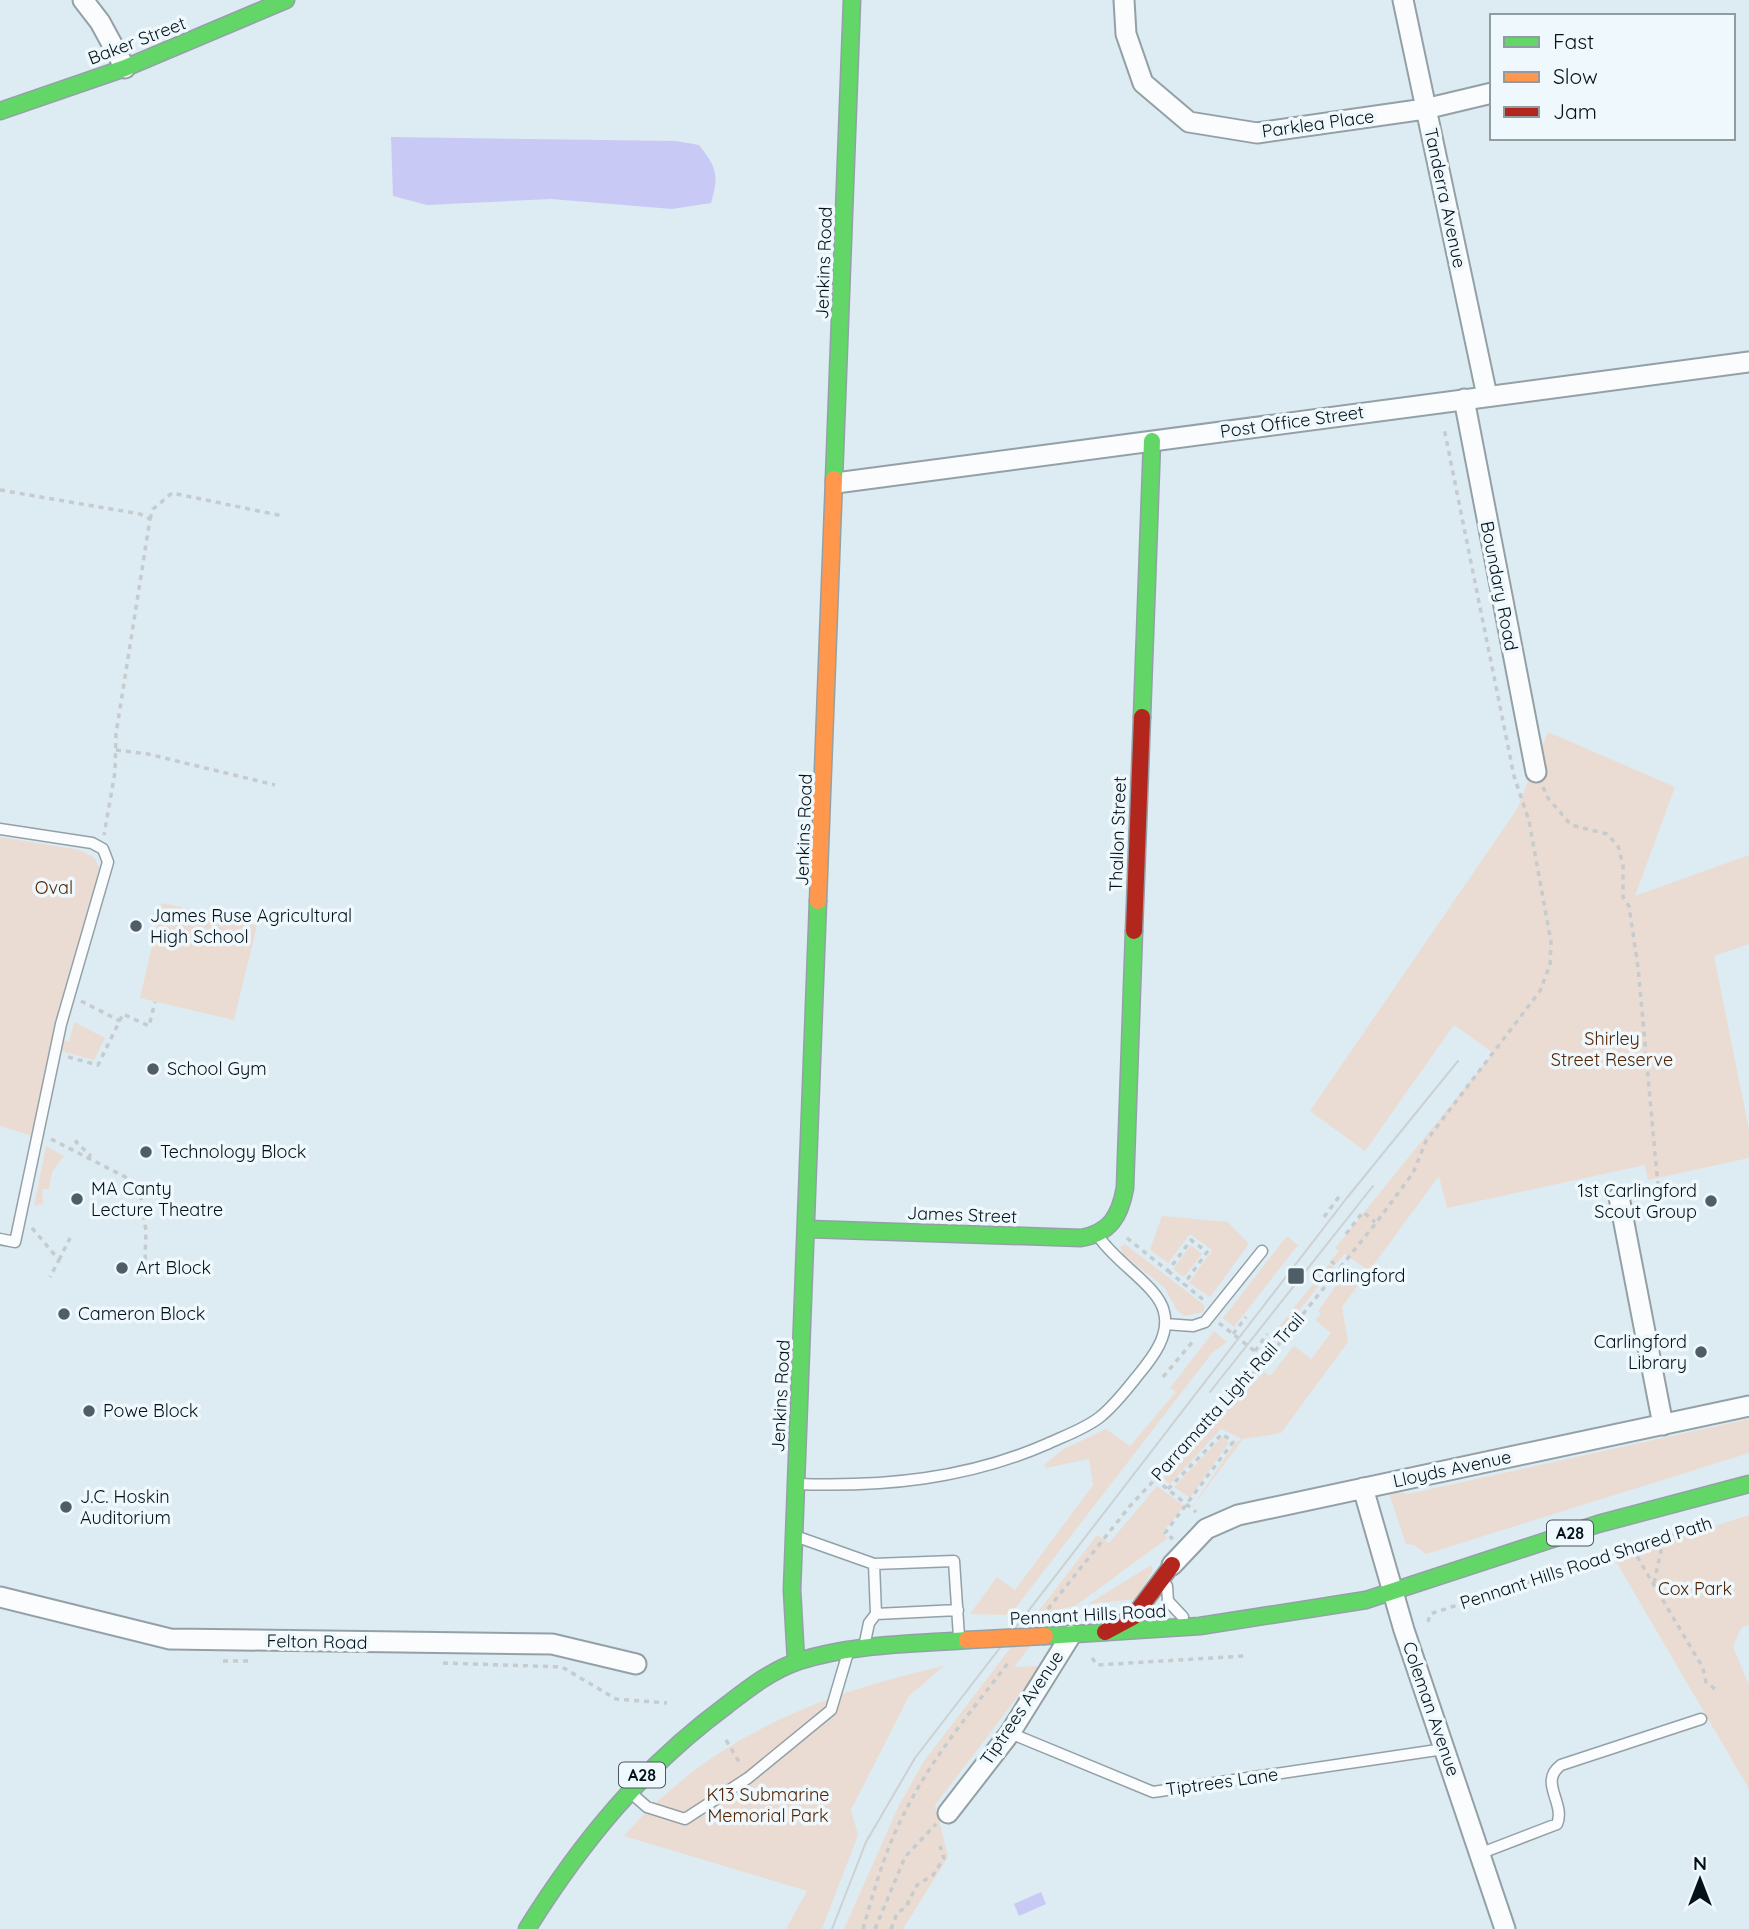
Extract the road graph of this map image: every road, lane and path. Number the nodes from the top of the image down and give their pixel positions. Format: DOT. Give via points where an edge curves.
graph roads {
  1 [pos="83,0"];
  2 [pos="286,0"];
  3 [pos="852,0"];
  4 [pos="1124,0"];
  5 [pos="1403,0"];
  6 [pos="125,68"];
  7 [pos="1490,93"];
  8 [pos="1425,109"];
  9 [pos="0,111"];
  10 [pos="1749,362"];
  11 [pos="1487,396"];
  12 [pos="1464,400"];
  13 [pos="1444,428"];
  14 [pos="1152,441"];
  15 [pos="836,483"];
  16 [pos="0,490"];
  17 [pos="283,516"];
  18 [pos="150,519"];
  19 [pos="116,750"];
  20 [pos="1536,772"];
  21 [pos="275,785"];
  22 [pos="0,829"];
  23 [pos="101,848"];
  24 [pos="70,996"];
  25 [pos="155,1002"];
  26 [pos="120,1021"];
  27 [pos="76,1059"];
  28 [pos="38,1135"];
  29 [pos="77,1140"];
  30 [pos="88,1159"];
  31 [pos="1658,1186"];
  32 [pos="1341,1194"];
  33 [pos="1619,1197"];
  34 [pos="1324,1217"];
  35 [pos="1376,1223"];
  36 [pos="1112,1226"];
  37 [pos="808,1229"];
  38 [pos="1346,1234"];
  39 [pos="1097,1235"];
  40 [pos="70,1238"];
  41 [pos="0,1239"];
  42 [pos="1262,1251"];
  43 [pos="59,1259"];
  44 [pos="145,1259"];
  45 [pos="1331,1261"];
  46 [pos="1339,1268"];
  47 [pos="54,1269"];
  48 [pos="1168,1271"];
  49 [pos="50,1277"];
  50 [pos="1184,1284"];
  51 [pos="1206,1302"];
  52 [pos="1246,1317"];
  53 [pos="1165,1324"];
  54 [pos="1219,1324"];
  55 [pos="1233,1334"];
  56 [pos="1267,1334"];
  57 [pos="1193,1341"];
  58 [pos="1255,1351"];
  59 [pos="1266,1360"];
  60 [pos="1163,1377"];
  61 [pos="1749,1406"];
  62 [pos="1663,1425"];
  63 [pos="1155,1479"];
  64 [pos="796,1484"];
  65 [pos="1749,1484"];
  66 [pos="1363,1488"];
  67 [pos="1168,1489"];
  68 [pos="1188,1505"];
  69 [pos="1196,1512"];
  70 [pos="1711,1522"];
  71 [pos="794,1536"];
  72 [pos="1664,1537"];
  73 [pos="1172,1539"];
  74 [pos="1632,1548"];
  75 [pos="874,1564"];
  76 [pos="1172,1565"];
  77 [pos="1654,1585"];
  78 [pos="1393,1592"];
  79 [pos="0,1597"];
  80 [pos="958,1610"];
  81 [pos="876,1614"];
  82 [pos="1044,1615"];
  83 [pos="1428,1622"];
  84 [pos="1200,1626"];
  85 [pos="1102,1633"];
  86 [pos="1070,1635"];
  87 [pos="963,1641"];
  88 [pos="857,1648"];
  89 [pos="1244,1656"];
  90 [pos="1090,1657"];
  91 [pos="1011,1658"];
  92 [pos="796,1661"];
  93 [pos="636,1664"];
  94 [pos="1715,1689"];
  95 [pos="1701,1719"];
  96 [pos="1010,1733"];
  97 [pos="726,1740"];
  98 [pos="1444,1749"];
  99 [pos="748,1778"];
  100 [pos="627,1790"];
  101 [pos="948,1813"];
  102 [pos="940,1846"];
  103 [pos="1479,1854"];
  104 [pos="527,1929"];
  105 [pos="863,1929"];
  106 [pos="875,1929"];
  107 [pos="891,1929"];
  108 [pos="1504,1929"];
  1 -- 6 [label="street"];
  2 -- 6 [label="main road, Baker Street"];
  3 -- 15 [label="main road, Jenkins Road"];
  4 -- 8 [label="street, Parklea Place" via="1126,34 1143,83 1189,122 1257,134"];
  5 -- 8 [label="street, Tanderra Avenue"];
  6 -- 9 [label="main road, Baker Street"];
  7 -- 8 [label="street, Parklea Place"];
  8 -- 11 [label="street, Tanderra Avenue"];
  10 -- 11 [label="street, Post Office Street"];
  11 -- 12 [label="street, Post Office Street"];
  12 -- 14 [label="street, Post Office Street"];
  12 -- 20 [label="street, Boundary Road"];
  13 -- 35 [label="path, Parramatta Light Rail Trail" via="1551,942 1540,991 1426,1141 1413,1172"];
  14 -- 15 [label="street, Post Office Street"];
  14 -- 36 [label="main road, Thallon Street" via="1125,1188 1122,1208"];
  15 -- 37 [label="main road, Jenkins Road"];
  16 -- 18 [label="path"];
  17 -- 18 [label="path" via="172,493 153,509"];
  18 -- 19 [label="path"];
  19 -- 21 [label="path"];
  19 -- 23 [label="path"];
  20 -- 31 [label="path" via="1563,818 1579,828 1607,834 1618,846 1622,897 1629,906 1638,967"];
  22 -- 23 [label="lane"];
  23 -- 24 [label="lane" via="107,855 107,871"];
  24 -- 26 [label="path"];
  24 -- 28 [label="lane"];
  25 -- 26 [label="path" via="149,1026 123,1014"];
  26 -- 27 [label="path" via="98,1065"];
  28 -- 30 [label="path"];
  28 -- 41 [label="lane" via="15,1242"];
  29 -- 30 [label="path" via="90,1155"];
  30 -- 44 [label="path" via="141,1186"];
  32 -- 34 [label="path"];
  33 -- 62 [label="street"];
  35 -- 38 [label="path" via="1363,1212"];
  35 -- 46 [label="path, Parramatta Light Rail Trail"];
  36 -- 39 [label="main road, James Street"];
  36 -- 48 [label="path"];
  37 -- 39 [label="main road, James Street" via="1069,1238"];
  37 -- 64 [label="main road, Jenkins Road"];
  39 -- 53 [label="lane" via="1115,1258 1156,1294"];
  40 -- 43 [label="path"];
  42 -- 53 [label="lane" via="1205,1322"];
  45 -- 46 [label="path"];
  46 -- 59 [label="path, Parramatta Light Rail Trail"];
  47 -- 49 [label="path"];
  48 -- 50 [label="path"];
  48 -- 50 [label="path" via="1191,1240 1207,1252"];
  50 -- 51 [label="path"];
  52 -- 55 [label="path"];
  53 -- 64 [label="lane" via="1156,1351 1115,1403 1098,1419 1043,1446 965,1472 895,1483"];
  54 -- 55 [label="path"];
  55 -- 58 [label="path"];
  56 -- 58 [label="path"];
  57 -- 60 [label="path"];
  58 -- 59 [label="path"];
  59 -- 63 [label="path, Parramatta Light Rail Trail"];
  61 -- 62 [label="street, Lloyds Avenue"];
  62 -- 66 [label="street, Lloyds Avenue"];
  63 -- 67 [label="path"];
  63 -- 82 [label="path, Parramatta Light Rail Trail"];
  64 -- 71 [label="main road, Jenkins Road"];
  65 -- 78 [label="main road, Pennant Hills Road / A28" via="1598,1524"];
  66 -- 76 [label="street, Lloyds Avenue" via="1225,1519 1195,1539"];
  66 -- 78 [label="street, Coleman Avenue"];
  67 -- 68 [label="path"];
  67 -- 68 [label="path" via="1222,1434 1233,1442"];
  68 -- 69 [label="path"];
  68 -- 73 [label="path" via="1165,1533"];
  70 -- 72 [label="path, Pennant Hills Road Shared Path"];
  71 -- 75 [label="lane"];
  71 -- 92 [label="main road, Jenkins Road"];
  72 -- 74 [label="path, Pennant Hills Road Shared Path"];
  72 -- 77 [label="path"];
  74 -- 77 [label="path"];
  74 -- 83 [label="path, Pennant Hills Road Shared Path" via="1430,1614"];
  75 -- 80 [label="lane" via="954,1561"];
  75 -- 81 [label="lane"];
  76 -- 84 [label="lane" via="1168,1601"];
  76 -- 85 [label="main road" via="1133,1617"];
  77 -- 94 [label="path" via="1703,1668 1706,1682"];
  78 -- 84 [label="main road, Pennant Hills Road / A28" via="1309,1612"];
  78 -- 98 [label="street, Coleman Avenue"];
  79 -- 93 [label="street, Felton Road" via="170,1639 552,1644"];
  80 -- 81 [label="lane"];
  80 -- 87 [label="lane"];
  81 -- 88 [label="lane"];
  84 -- 85 [label="main road, Pennant Hills Road / A28"];
  85 -- 86 [label="main road, Pennant Hills Road / A28"];
  86 -- 87 [label="main road, Pennant Hills Road / A28, bridge"];
  86 -- 96 [label="street, Tiptrees Avenue"];
  87 -- 88 [label="main road, Pennant Hills Road / A28"];
  88 -- 92 [label="main road, Pennant Hills Road / A28"];
  88 -- 99 [label="lane" via="831,1710"];
  89 -- 90 [label="path" via="1097,1665"];
  91 -- 105 [label="path" via="945,1745 902,1817"];
  92 -- 100 [label="main road, Pennant Hills Road / A28" via="702,1723"];
  95 -- 103 [label="lane" via="1561,1765 1550,1781 1560,1814 1557,1825"];
  96 -- 98 [label="lane, Tiptrees Lane" via="1153,1792"];
  96 -- 101 [label="street, Tiptrees Avenue"];
  97 -- 99 [label="path"];
  98 -- 103 [label="street, Coleman Avenue"];
  99 -- 100 [label="lane" via="685,1819 646,1807"];
  100 -- 104 [label="main road, Pennant Hills Road / A28" via="590,1833"];
  101 -- 106 [label="path" via="905,1857"];
  102 -- 107 [label="path" via="944,1858 933,1875 917,1885"];
  103 -- 108 [label="street, Coleman Avenue"];
}
